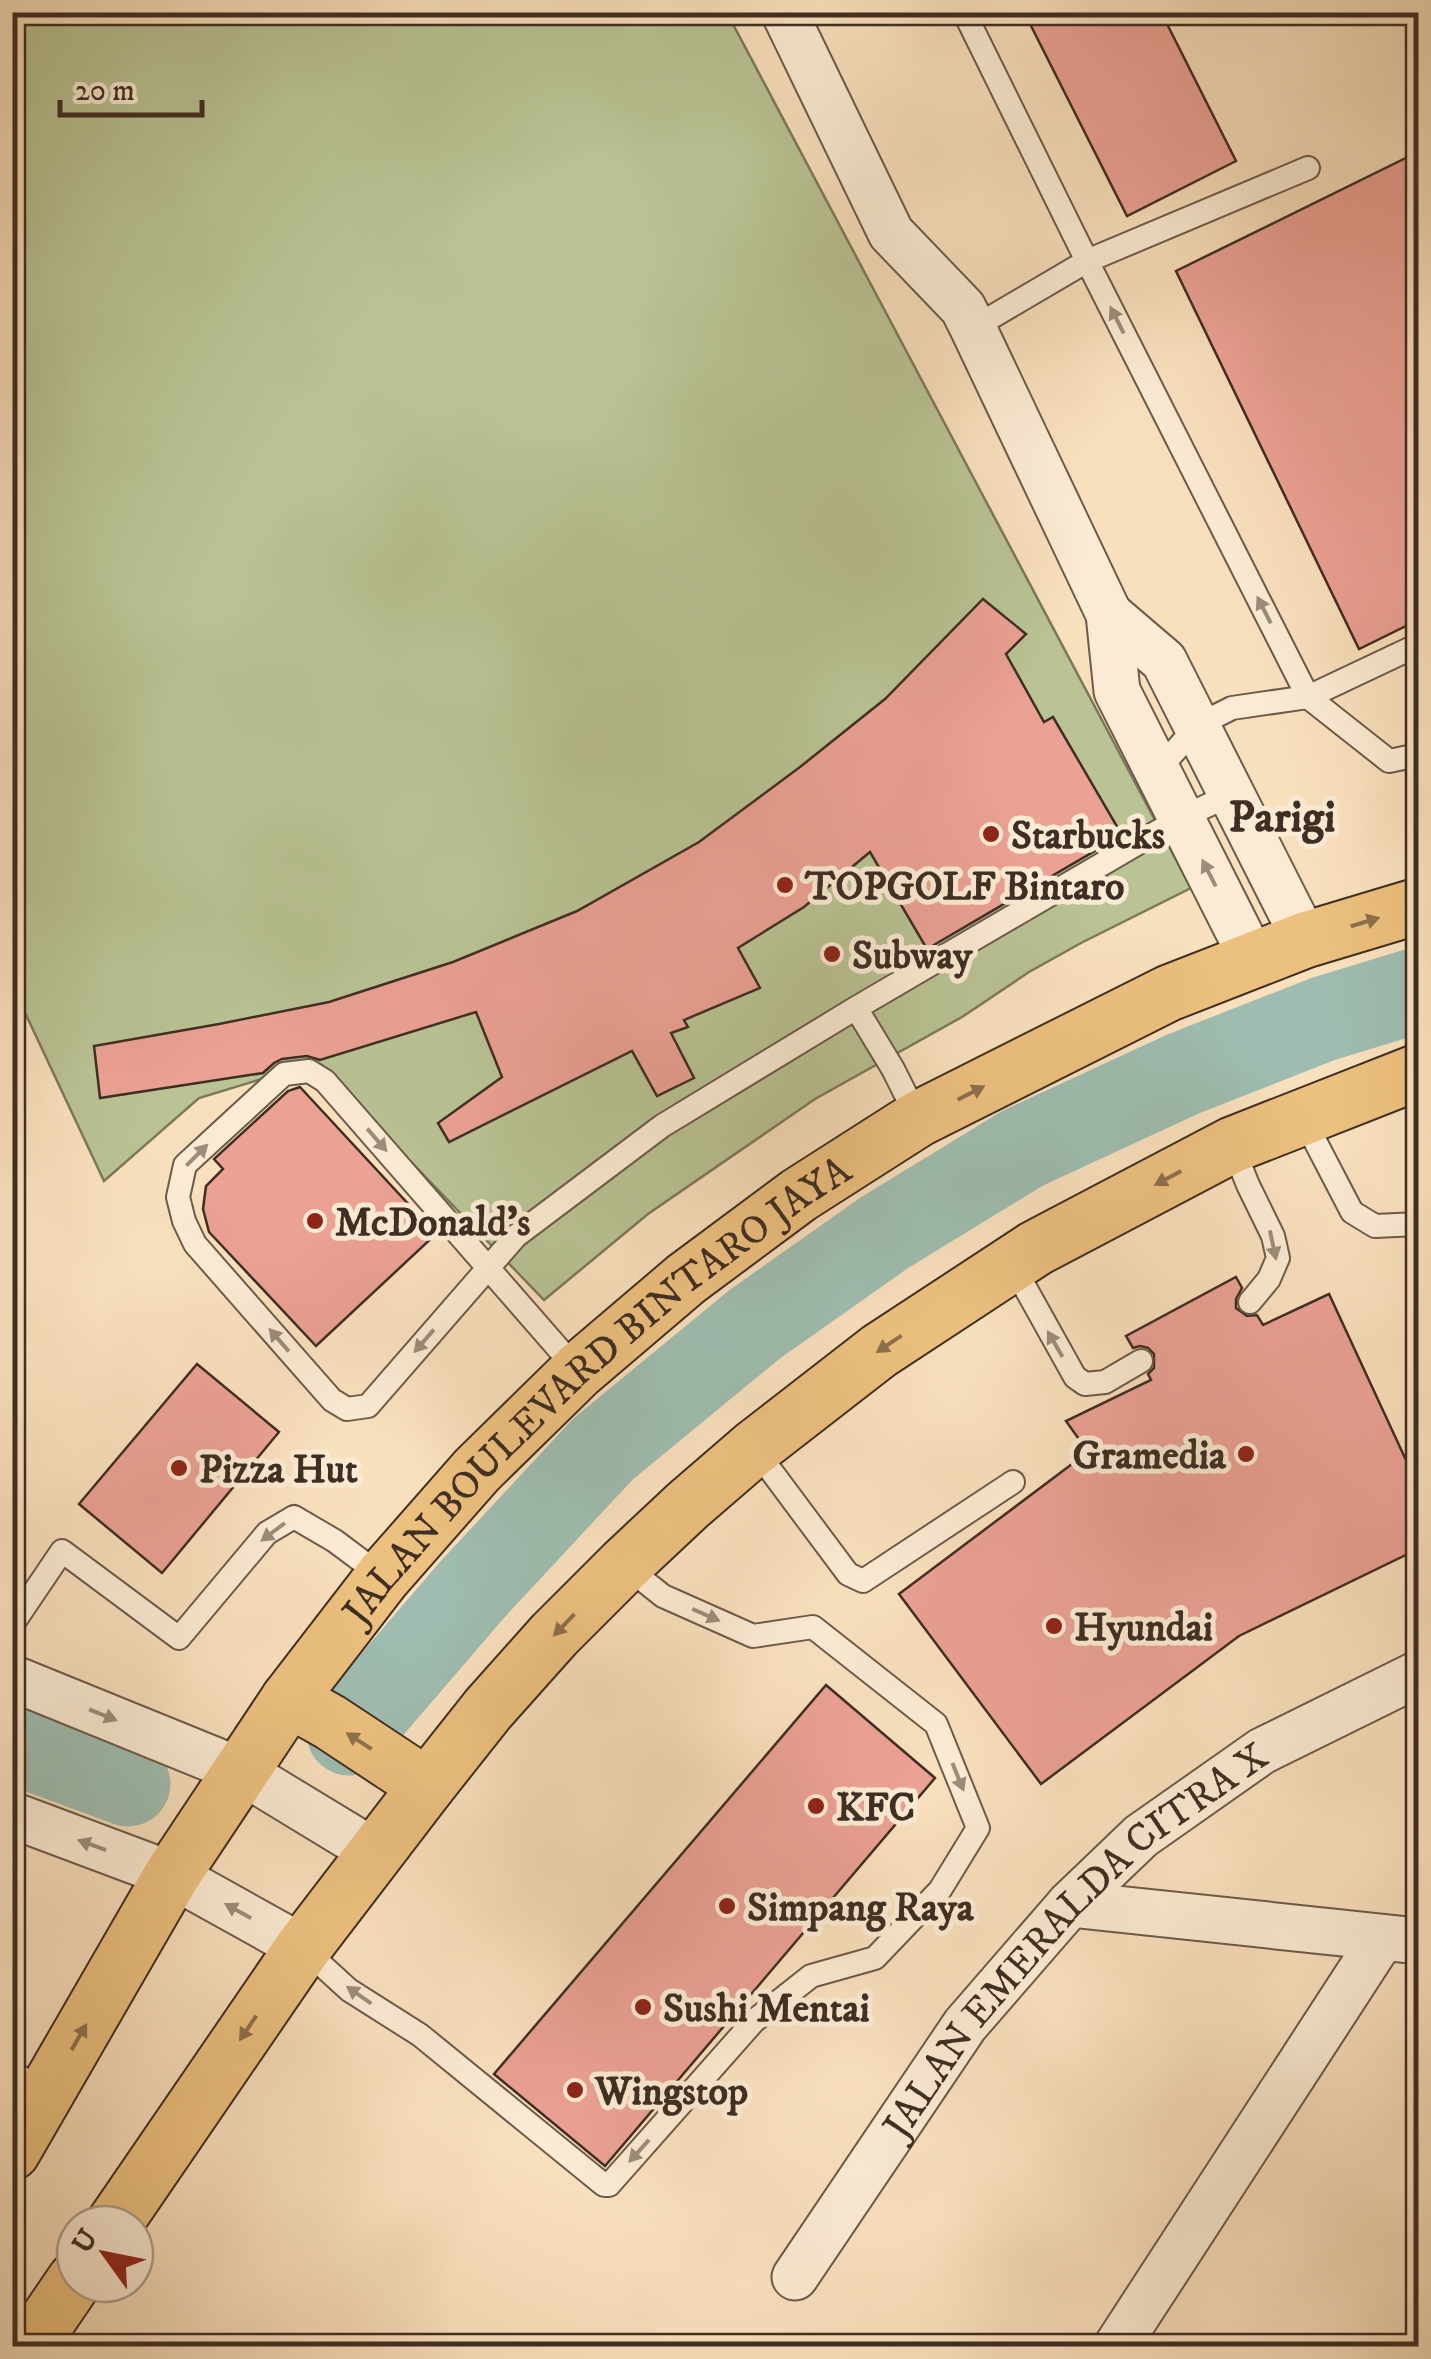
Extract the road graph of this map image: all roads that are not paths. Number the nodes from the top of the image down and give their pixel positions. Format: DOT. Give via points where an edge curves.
graph roads {
  1 [pos="784,12"];
  2 [pos="964,12"];
  3 [pos="1308,168"];
  4 [pos="1088,261"];
  5 [pos="973,328"];
  6 [pos="1109,614"];
  7 [pos="1418,645"];
  8 [pos="1308,697"];
  9 [pos="1198,725"];
  10 [pos="1418,755"];
  11 [pos="1158,770"];
  12 [pos="1232,794"];
  13 [pos="1164,828"];
  14 [pos="1418,906"];
  15 [pos="1305,940"];
  16 [pos="1253,960"];
  17 [pos="856,1008"];
  18 [pos="1418,1072"];
  19 [pos="1304,1118"];
  20 [pos="918,1119"];
  21 [pos="1232,1145"];
  22 [pos="1418,1224"];
  23 [pos="1012,1264"];
  24 [pos="488,1267"];
  25 [pos="1250,1302"];
  26 [pos="1141,1361"];
  27 [pos="578,1371"];
  28 [pos="754,1448"];
  29 [pos="1013,1482"];
  30 [pos="624,1565"];
  31 [pos="383,1577"];
  32 [pos="12,1625"];
  33 [pos="1418,1674"];
  34 [pos="12,1678"];
  35 [pos="290,1698"];
  36 [pos="241,1770"];
  37 [pos="426,1786"];
  38 [pos="12,1815"];
  39 [pos="376,1852"];
  40 [pos="172,1875"];
  41 [pos="1070,1904"];
  42 [pos="1400,1940"];
  43 [pos="304,1948"];
  44 [pos="30,2082"];
  45 [pos="12,2152"];
  46 [pos="128,2204"];
  47 [pos="795,2276"];
  48 [pos="59,2304"];
  49 [pos="30,2346"];
  50 [pos="1117,2346"];
  1 -- 5 [label="street" via="892,233 963,308"];
  2 -- 4 [label="lane"];
  3 -- 4 [label="lane"];
  4 -- 5 [label="lane"];
  8 -- 4 [label="lane, one-way"];
  5 -- 6 [label="street"];
  6 -- 9 [label="street" via="1164,661"];
  6 -- 11 [label="street" via="1116,691"];
  7 -- 8 [label="lane"];
  8 -- 9 [label="lane" via="1232,708"];
  8 -- 10 [label="lane" via="1389,761"];
  9 -- 11 [label="lane"];
  9 -- 12 [label="street"];
  11 -- 13 [label="street"];
  12 -- 13 [label="lane"];
  12 -- 15 [label="street"];
  16 -- 13 [label="street, one-way"];
  13 -- 17 [label="lane"];
  15 -- 14 [label="main road, JALAN BOULEVARD BINTARO JAYA, one-way"];
  15 -- 16 [label="main road, JALAN BOULEVARD BINTARO JAYA"];
  20 -- 16 [label="main road, JALAN BOULEVARD BINTARO JAYA, one-way" via="1169,993"];
  17 -- 20 [label="lane"];
  17 -- 24 [label="lane" via="662,1126 516,1236"];
  18 -- 19 [label="main road"];
  19 -- 21 [label="main road"];
  19 -- 22 [label="lane" via="1352,1212 1376,1226"];
  20 -- 27 [label="main road, JALAN BOULEVARD BINTARO JAYA" via="799,1195"];
  21 -- 23 [label="main road, one-way"];
  21 -- 25 [label="lane, one-way" via="1278,1258"];
  26 -- 23 [label="lane, one-way" via="1104,1382 1074,1378"];
  23 -- 28 [label="main road, one-way" via="880,1350"];
  24 -- 24 [label="lane, one-way" via="368,1406 347,1408 332,1400 194,1244 178,1197 185,1165 284,1074 309,1072 326,1081"];
  24 -- 27 [label="lane"];
  27 -- 31 [label="main road, JALAN BOULEVARD BINTARO JAYA" via="477,1470"];
  28 -- 29 [label="lane" via="848,1574 863,1581"];
  28 -- 30 [label="main road"];
  30 -- 37 [label="main road, one-way" via="554,1635"];
  30 -- 43 [label="lane, one-way" via="663,1596 754,1636 813,1627 936,1724 978,1828 940,1890 875,1958 811,1976 754,2021 604,2185"];
  31 -- 32 [label="lane, one-way" via="294,1517 267,1533 179,1638 62,1551"];
  31 -- 35 [label="main road, JALAN BOULEVARD BINTARO JAYA"];
  33 -- 41 [label="street, JALAN EMERALDA CITRA X" via="1262,1751 1141,1836"];
  34 -- 36 [label="street, one-way"];
  35 -- 36 [label="main road, JALAN BOULEVARD BINTARO JAYA"];
  37 -- 35 [label="main road, one-way"];
  36 -- 39 [label="street"];
  36 -- 40 [label="main road, JALAN BOULEVARD BINTARO JAYA"];
  37 -- 39 [label="main road"];
  40 -- 38 [label="street, one-way"];
  39 -- 43 [label="main road"];
  43 -- 40 [label="street, one-way"];
  44 -- 40 [label="main road, JALAN BOULEVARD BINTARO JAYA, one-way"];
  41 -- 42 [label="street"];
  41 -- 47 [label="street, JALAN EMERALDA CITRA X" via="965,2026"];
  42 -- 50 [label="street"];
  43 -- 46 [label="main road, one-way"];
  44 -- 45 [label="main road, JALAN BOULEVARD BINTARO JAYA"];
  48 -- 49 [label="main road"];
}
